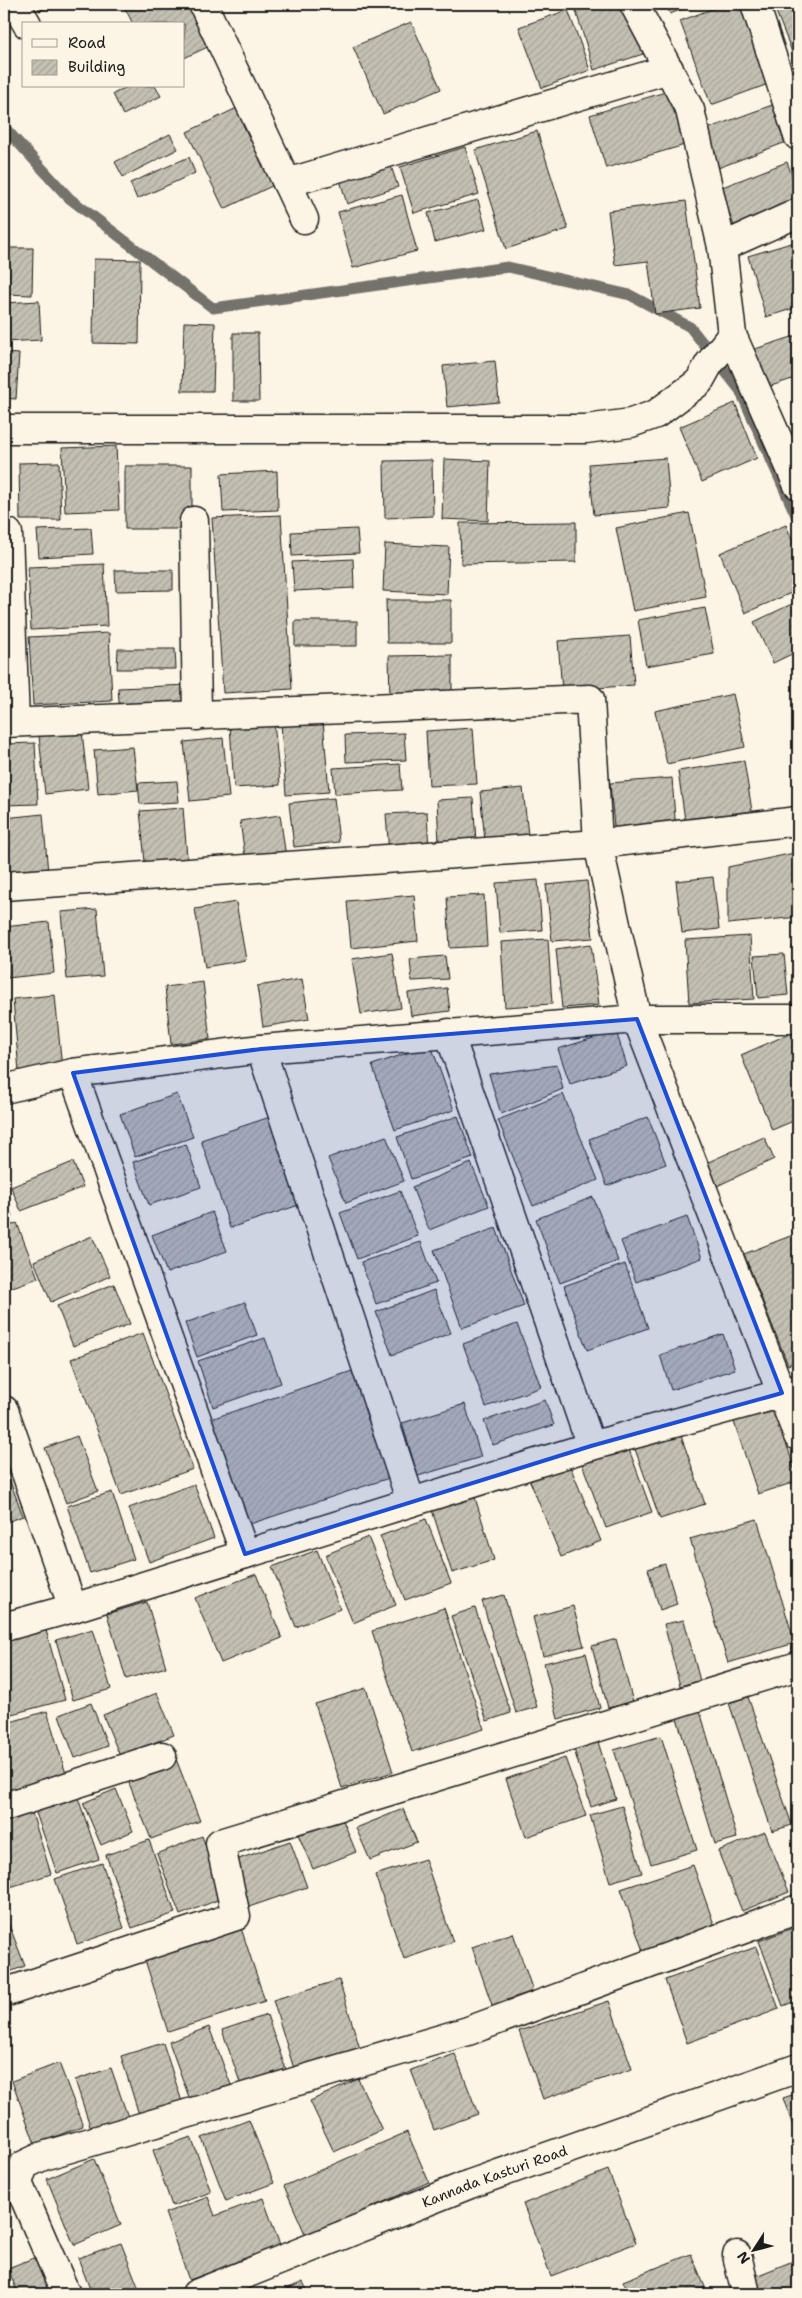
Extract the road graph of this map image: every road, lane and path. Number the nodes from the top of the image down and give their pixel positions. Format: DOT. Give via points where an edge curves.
graph roads {
  1 [pos="15,4"];
  2 [pos="203,4"];
  3 [pos="634,4"];
  4 [pos="755,4"];
  5 [pos="26,22"];
  6 [pos="669,69"];
  7 [pos="798,136"];
  8 [pos="287,183"];
  9 [pos="798,213"];
  10 [pos="304,219"];
  11 [pos="722,247"];
  12 [pos="723,346"];
  13 [pos="4,429"];
  14 [pos="798,485"];
  15 [pos="194,521"];
  16 [pos="8,533"];
  17 [pos="198,716"];
  18 [pos="9,722"];
  19 [pos="798,820"];
  20 [pos="598,844"];
  21 [pos="4,886"];
  22 [pos="637,1019"];
  23 [pos="798,1019"];
  24 [pos="449,1033"];
  25 [pos="261,1049"];
  26 [pos="73,1074"];
  27 [pos="4,1090"];
  28 [pos="790,1391"];
  29 [pos="4,1410"];
  30 [pos="798,1436"];
  31 [pos="591,1446"];
  32 [pos="411,1502"];
  33 [pos="245,1554"];
  34 [pos="73,1608"];
  35 [pos="4,1627"];
  36 [pos="798,1666"];
  37 [pos="162,1756"];
  38 [pos="4,1807"];
  39 [pos="798,1909"];
  40 [pos="4,1993"];
  41 [pos="798,2068"];
  42 [pos="736,2255"];
  43 [pos="66,2294"];
  44 [pos="196,2294"];
  45 [pos="746,2294"];
  1 -- 5 [label="street"];
  2 -- 8 [label="street"];
  3 -- 6 [label="street"];
  4 -- 7 [label="street"];
  6 -- 8 [label="street"];
  6 -- 11 [label="street" via="690,110"];
  8 -- 10 [label="street"];
  9 -- 11 [label="street"];
  11 -- 12 [label="street"];
  12 -- 13 [label="street" via="699,382 656,414 632,423 586,429"];
  12 -- 14 [label="street"];
  15 -- 17 [label="street"];
  16 -- 18 [label="street"];
  17 -- 18 [label="street"];
  17 -- 20 [label="street" via="590,699"];
  19 -- 20 [label="street"];
  20 -- 21 [label="street"];
  20 -- 22 [label="street"];
  22 -- 23 [label="street"];
  22 -- 24 [label="street"];
  22 -- 28 [label="street"];
  24 -- 25 [label="street"];
  24 -- 31 [label="street"];
  25 -- 26 [label="street"];
  25 -- 32 [label="street"];
  26 -- 27 [label="street"];
  26 -- 33 [label="street"];
  28 -- 30 [label="street"];
  28 -- 31 [label="street"];
  29 -- 34 [label="street"];
  31 -- 32 [label="street"];
  32 -- 33 [label="street"];
  33 -- 34 [label="street"];
  34 -- 35 [label="street"];
  36 -- 40 [label="street" via="220,1843 236,1916"];
  37 -- 38 [label="street"];
  39 -- 43 [label="street" via="468,2031 43,2156 24,2165 18,2183"];
  41 -- 44 [label="street, Kannada Kasturi Road" via="470,2184"];
  42 -- 45 [label="street"];
}
